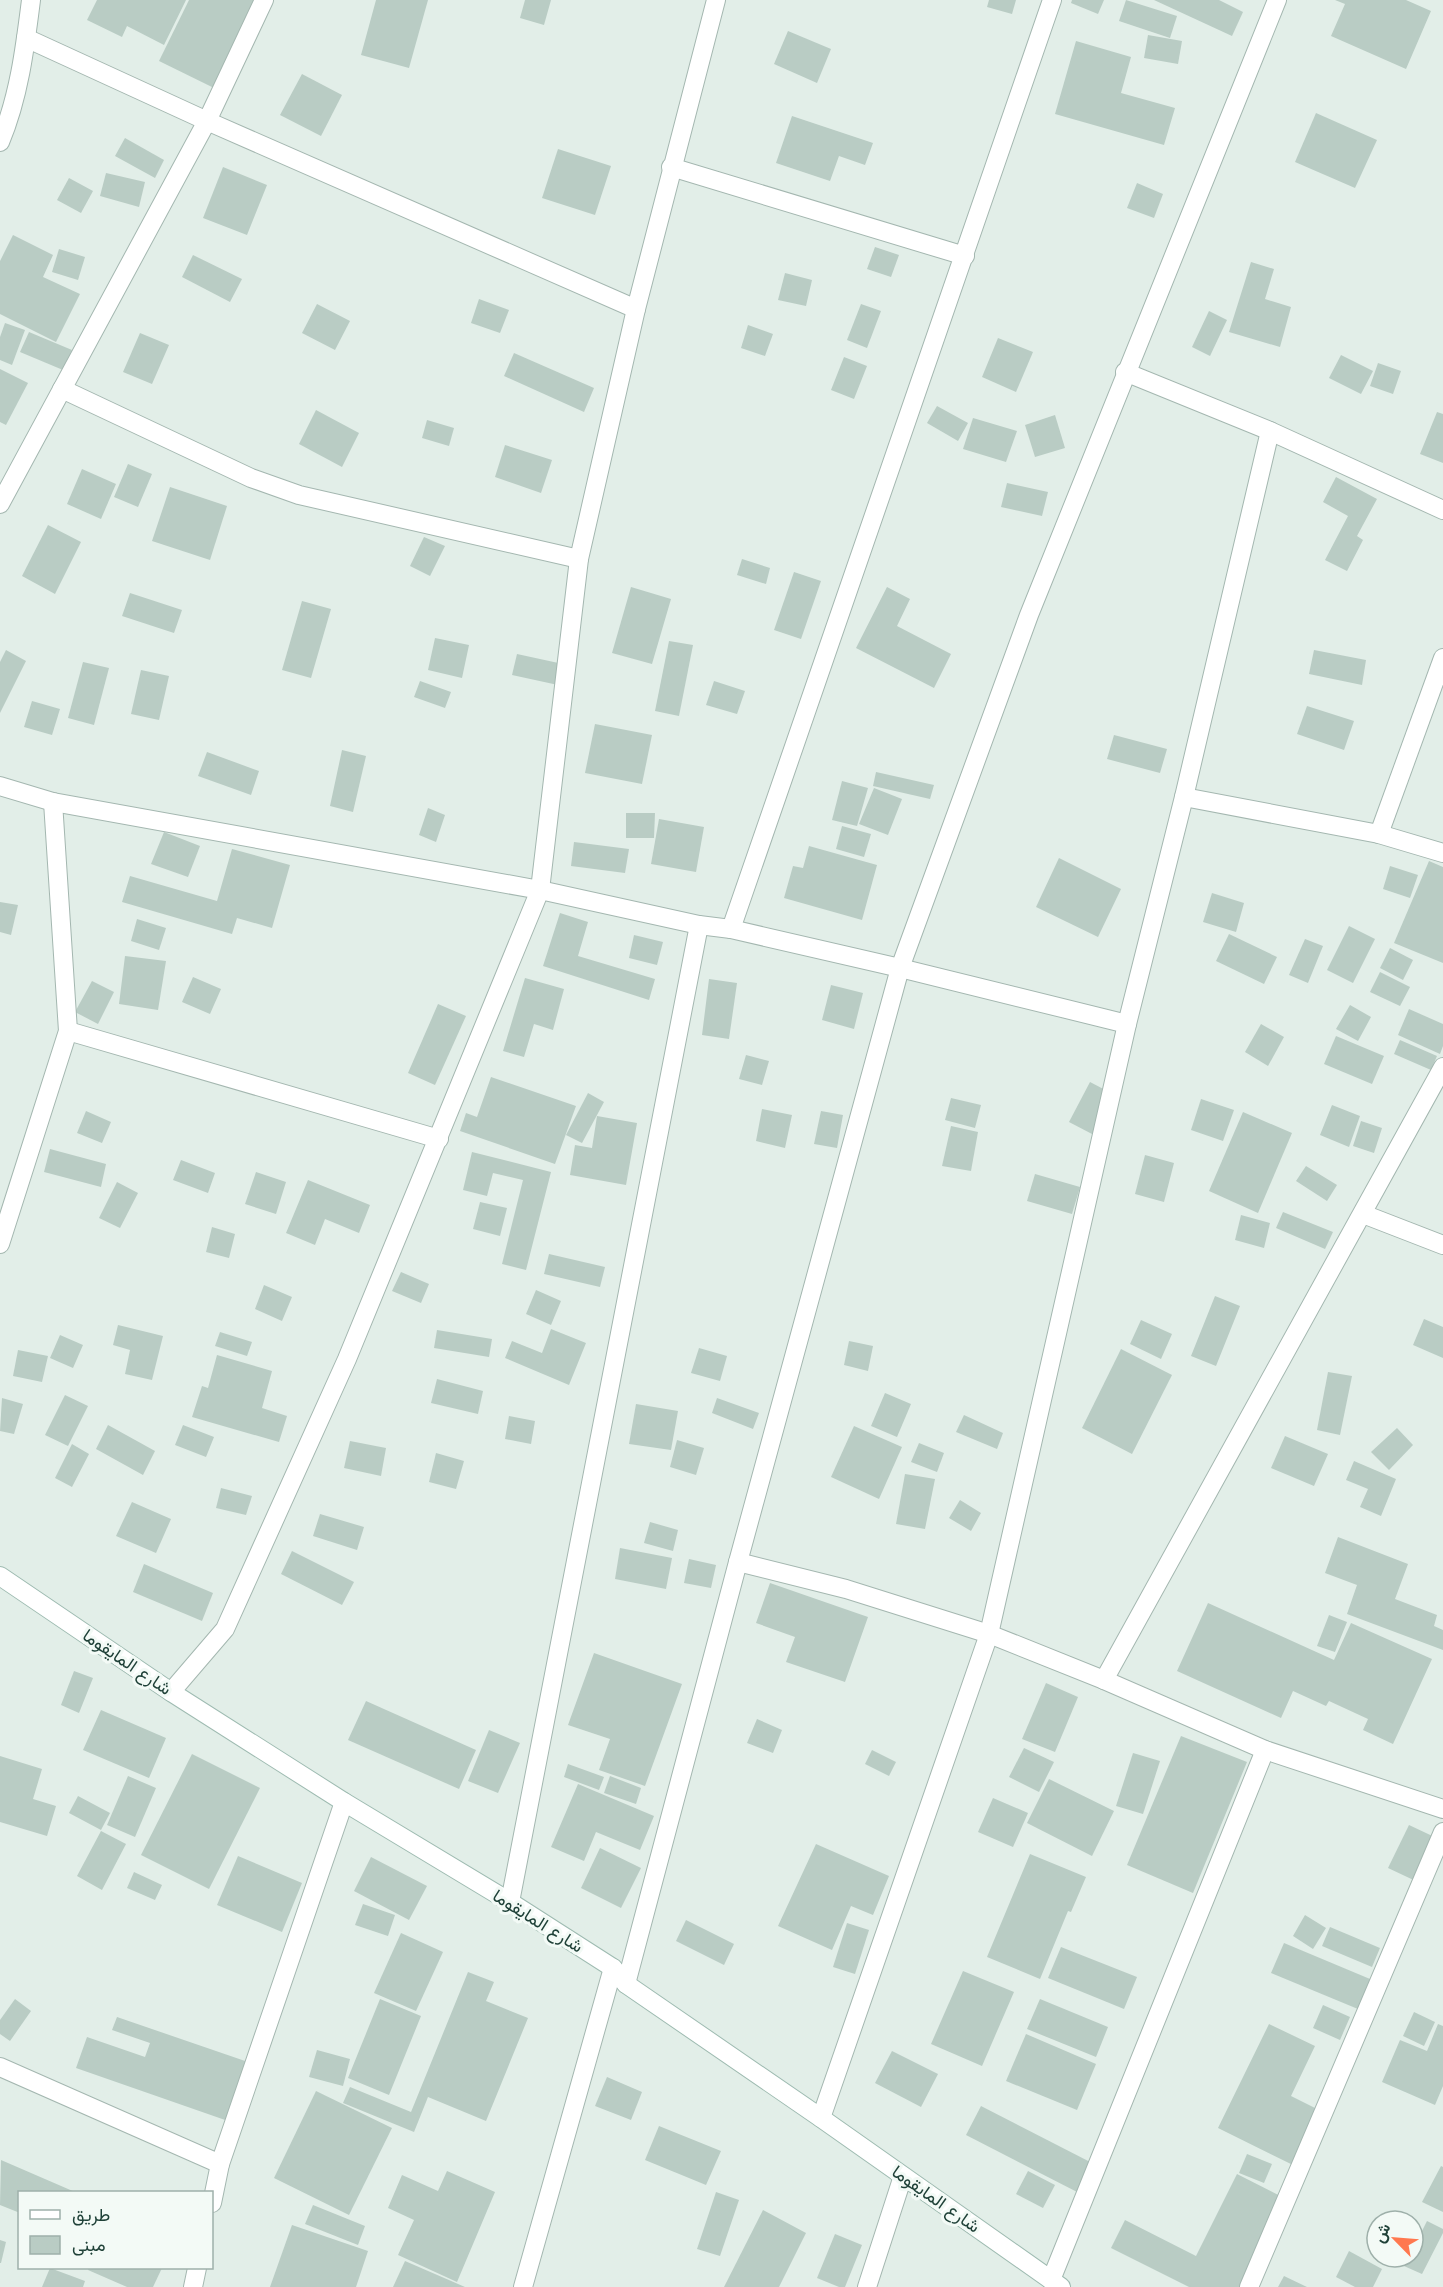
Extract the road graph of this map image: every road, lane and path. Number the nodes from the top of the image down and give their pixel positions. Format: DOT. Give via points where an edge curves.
graph roads {
  1 [pos="31,0"];
  2 [pos="264,0"];
  3 [pos="716,0"];
  4 [pos="1052,0"];
  5 [pos="1277,0"];
  6 [pos="26,38"];
  7 [pos="207,121"];
  8 [pos="0,142"];
  9 [pos="671,167"];
  10 [pos="965,256"];
  11 [pos="636,309"];
  12 [pos="1125,372"];
  13 [pos="62,389"];
  14 [pos="1270,431"];
  15 [pos="0,504"];
  16 [pos="1443,510"];
  17 [pos="579,559"];
  18 [pos="1443,658"];
  19 [pos="0,786"];
  20 [pos="1184,797"];
  21 [pos="53,802"];
  22 [pos="1379,834"];
  23 [pos="1443,853"];
  24 [pos="540,890"];
  25 [pos="699,925"];
  26 [pos="731,929"];
  27 [pos="900,968"];
  28 [pos="1127,1024"];
  29 [pos="68,1031"];
  30 [pos="1443,1067"];
  31 [pos="439,1139"];
  32 [pos="1364,1214"];
  33 [pos="0,1244"];
  34 [pos="1443,1245"];
  35 [pos="738,1562"];
  36 [pos="0,1576"];
  37 [pos="989,1634"];
  38 [pos="1104,1680"];
  39 [pos="171,1692"];
  40 [pos="1265,1750"];
  41 [pos="344,1802"];
  42 [pos="1443,1809"];
  43 [pos="1443,1832"];
  44 [pos="510,1902"];
  45 [pos="613,1968"];
  46 [pos="626,1984"];
  47 [pos="0,2067"];
  48 [pos="821,2118"];
  49 [pos="220,2164"];
  50 [pos="903,2176"];
  51 [pos="213,2198"];
  52 [pos="197,2269"];
  53 [pos="1056,2284"];
  54 [pos="193,2287"];
  55 [pos="523,2287"];
  56 [pos="867,2287"];
  57 [pos="1248,2287"];
  1 -- 6 [label="street"];
  2 -- 7 [label="street"];
  3 -- 9 [label="street"];
  4 -- 10 [label="street"];
  5 -- 12 [label="street"];
  6 -- 7 [label="street"];
  6 -- 8 [label="street" via="19,83"];
  7 -- 11 [label="street"];
  7 -- 13 [label="street"];
  9 -- 10 [label="street"];
  9 -- 11 [label="street"];
  10 -- 26 [label="street"];
  11 -- 17 [label="street"];
  12 -- 14 [label="street"];
  12 -- 27 [label="street" via="1029,615"];
  13 -- 15 [label="street"];
  13 -- 17 [label="street" via="251,478 299,495"];
  14 -- 16 [label="street"];
  14 -- 20 [label="street"];
  17 -- 24 [label="street"];
  18 -- 22 [label="street"];
  19 -- 21 [label="street"];
  20 -- 22 [label="street"];
  20 -- 28 [label="street"];
  21 -- 24 [label="street"];
  21 -- 29 [label="street"];
  22 -- 23 [label="street"];
  24 -- 25 [label="street"];
  24 -- 31 [label="street"];
  25 -- 26 [label="street"];
  25 -- 44 [label="street"];
  26 -- 27 [label="street"];
  27 -- 28 [label="street"];
  27 -- 35 [label="street"];
  28 -- 37 [label="street"];
  29 -- 31 [label="street"];
  29 -- 33 [label="street"];
  30 -- 32 [label="street"];
  31 -- 39 [label="street" via="348,1359 225,1629"];
  32 -- 34 [label="street"];
  32 -- 38 [label="street"];
  35 -- 37 [label="street" via="846,1589"];
  35 -- 46 [label="street"];
  36 -- 39 [label="street, شارع المايقوما"];
  37 -- 38 [label="street"];
  37 -- 48 [label="street"];
  38 -- 40 [label="street"];
  39 -- 41 [label="street, شارع المايقوما"];
  40 -- 42 [label="street"];
  40 -- 53 [label="street"];
  41 -- 44 [label="street, شارع المايقوما"];
  41 -- 49 [label="street"];
  43 -- 57 [label="street"];
  44 -- 45 [label="street, شارع المايقوما"];
  45 -- 46 [label="street, شارع المايقوما"];
  45 -- 55 [label="street"];
  46 -- 48 [label="street, شارع المايقوما"];
  47 -- 49 [label="street"];
  48 -- 50 [label="street, شارع المايقوما"];
  49 -- 51 [label="street"];
  50 -- 53 [label="street, شارع المايقوما"];
  50 -- 56 [label="street"];
  52 -- 54 [label="street"];
}
